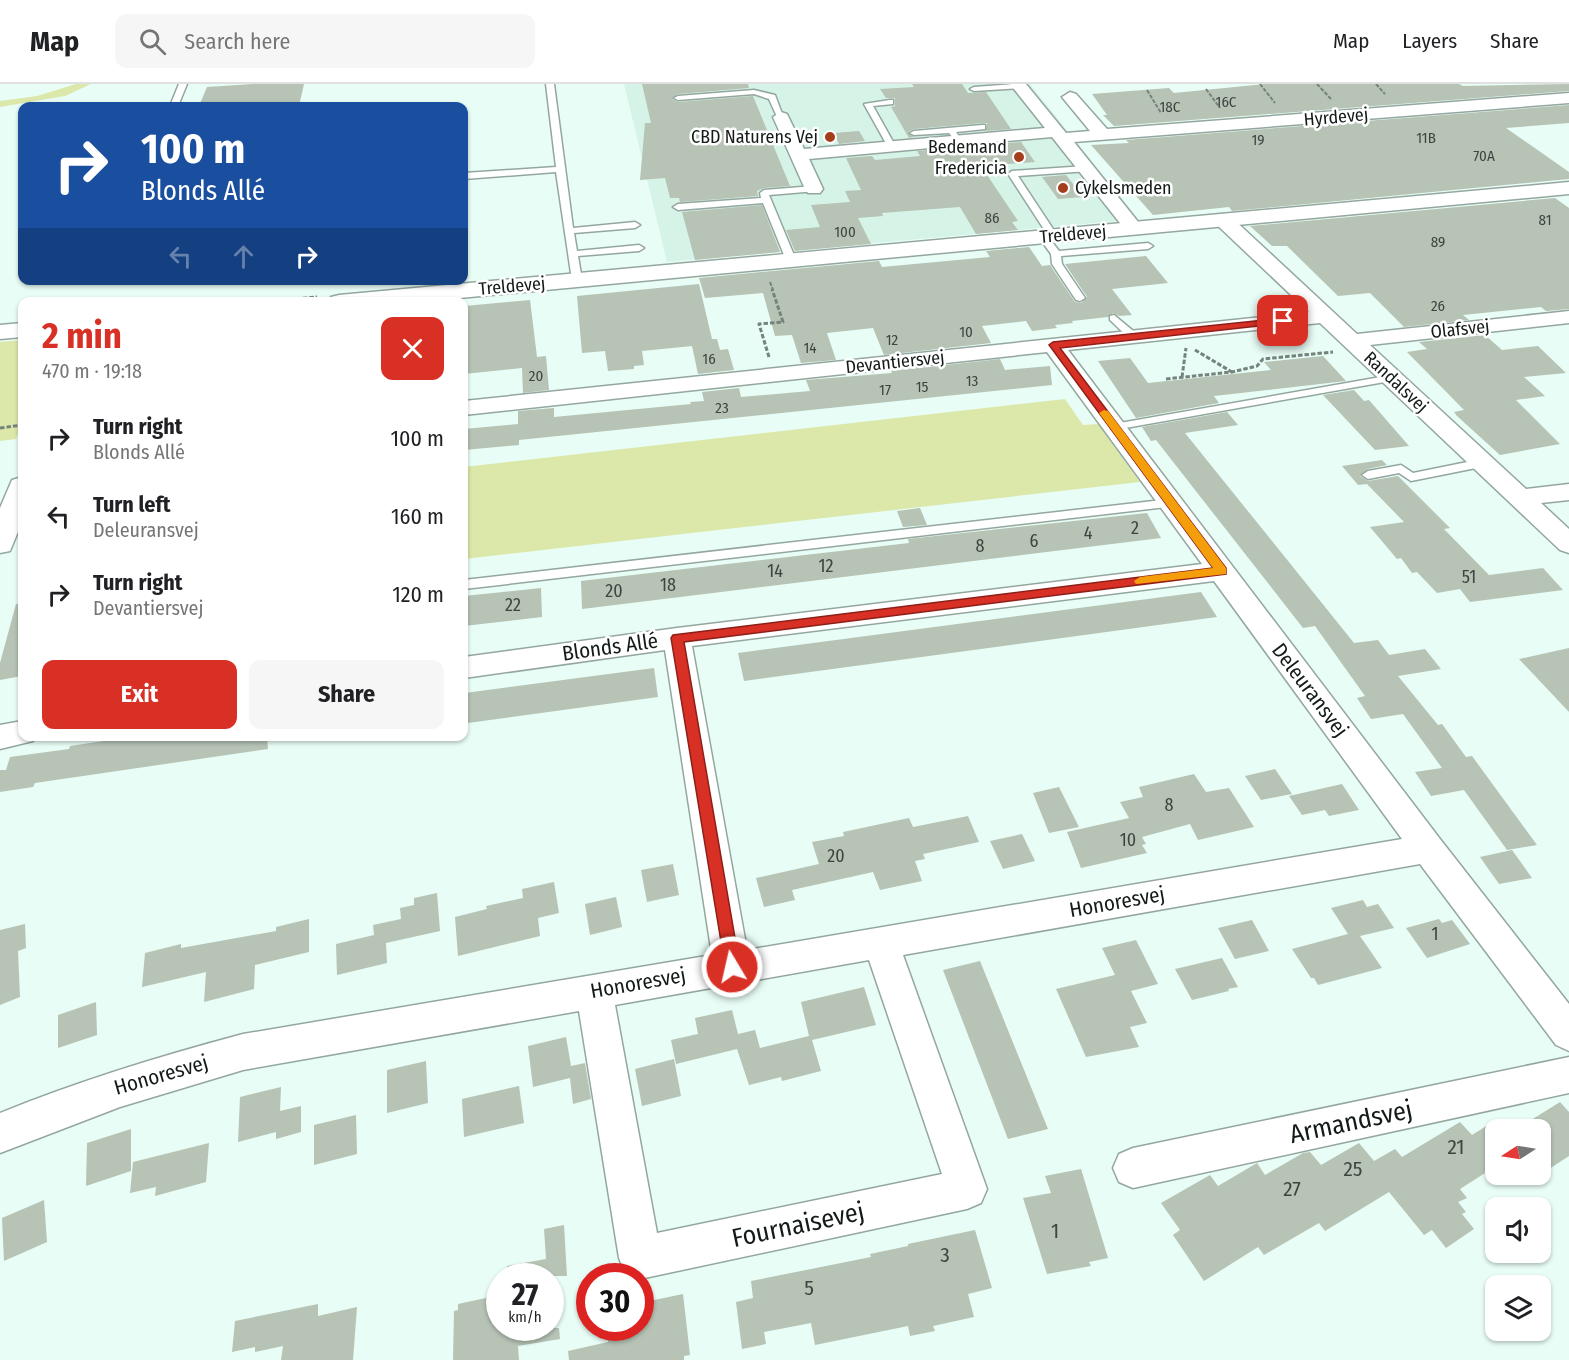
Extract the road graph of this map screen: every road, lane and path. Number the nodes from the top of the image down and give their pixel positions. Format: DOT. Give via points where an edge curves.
graph roads {
  1 [pos="183,84"];
  2 [pos="550,84"];
  3 [pos="1019,85"];
  4 [pos="974,89"];
  5 [pos="1070,97"];
  6 [pos="678,98"];
  7 [pos="1569,98"];
  8 [pos="176,102"];
  9 [pos="890,102"];
  10 [pos="781,117"];
  11 [pos="982,127"];
  12 [pos="914,133"];
  13 [pos="955,135"];
  14 [pos="1059,135"];
  15 [pos="1103,135"];
  16 [pos="892,147"];
  17 [pos="799,155"];
  18 [pos="561,169"];
  19 [pos="1086,169"];
  20 [pos="468,176"];
  21 [pos="1569,188"];
  22 [pos="814,189"];
  23 [pos="767,200"];
  24 [pos="678,207"];
  25 [pos="1223,220"];
  26 [pos="635,225"];
  27 [pos="1134,228"];
  28 [pos="569,231"];
  29 [pos="1098,231"];
  30 [pos="1050,242"];
  31 [pos="1148,246"];
  32 [pos="639,248"];
  33 [pos="1112,250"];
  34 [pos="573,254"];
  35 [pos="791,260"];
  36 [pos="764,263"];
  37 [pos="577,280"];
  38 [pos="393,297"];
  39 [pos="1080,298"];
  40 [pos="1326,316"];
  41 [pos="1569,317"];
  42 [pos="1114,318"];
  43 [pos="18,330"];
  44 [pos="0,332"];
  45 [pos="1134,337"];
  46 [pos="1053,345"];
  47 [pos="1356,345"];
  48 [pos="1232,372"];
  49 [pos="775,375"];
  50 [pos="1182,377"];
  51 [pos="1392,378"];
  52 [pos="1166,380"];
  53 [pos="468,408"];
  54 [pos="18,426"];
  55 [pos="1114,427"];
  56 [pos="0,428"];
  57 [pos="1482,463"];
  58 [pos="1368,476"];
  59 [pos="1569,492"];
  60 [pos="18,497"];
  61 [pos="1520,498"];
  62 [pos="1171,503"];
  63 [pos="0,544"];
  64 [pos="1569,544"];
  65 [pos="1221,571"];
  66 [pos="468,585"];
  67 [pos="677,638"];
  68 [pos="468,666"];
  69 [pos="18,734"];
  70 [pos="0,737"];
  71 [pos="1428,849"];
  72 [pos="881,943"];
  73 [pos="732,967"];
  74 [pos="594,991"];
  75 [pos="1569,1033"];
  76 [pos="1569,1075"];
  77 [pos="0,1133"];
  78 [pos="1133,1168"];
  1 -- 8 [label="lane"];
  2 -- 18 [label="lane, Treldevej"];
  3 -- 4 [label="lane"];
  3 -- 14 [label="street"];
  5 -- 15 [label="street"];
  6 -- 10 [label="lane" via="754,92 772,97"];
  7 -- 15 [label="street, Hyrdevej"];
  9 -- 16 [label="lane" via="868,104"];
  10 -- 17 [label="street"];
  11 -- 13 [label="lane"];
  12 -- 13 [label="lane"];
  13 -- 14 [label="street, Hyrdevej"];
  13 -- 16 [label="street, Hyrdevej"];
  14 -- 15 [label="street, Hyrdevej"];
  14 -- 19 [label="street"];
  16 -- 17 [label="street, Hyrdevej"];
  17 -- 22 [label="street"];
  18 -- 20 [label="lane"];
  18 -- 28 [label="lane, Treldevej"];
  19 -- 27 [label="street"];
  19 -- 30 [label="lane" via="1012,174"];
  21 -- 25 [label="street, Treldevej"];
  22 -- 23 [label="lane" via="764,193"];
  23 -- 24 [label="lane"];
  23 -- 35 [label="lane"];
  25 -- 27 [label="street, Treldevej"];
  25 -- 40 [label="street, Randalsvej"];
  26 -- 28 [label="lane"];
  27 -- 29 [label="street, Treldevej"];
  28 -- 34 [label="lane, Treldevej"];
  29 -- 30 [label="street, Treldevej"];
  29 -- 33 [label="lane"];
  30 -- 33 [label="lane"];
  30 -- 35 [label="street, Treldevej"];
  30 -- 39 [label="lane" via="1056,264"];
  31 -- 33 [label="lane"];
  32 -- 34 [label="lane"];
  34 -- 37 [label="lane, Treldevej"];
  35 -- 36 [label="street, Treldevej"];
  36 -- 37 [label="street, Treldevej"];
  36 -- 49 [label="path" via="783,322 759,324"];
  37 -- 38 [label="street, Treldevej"];
  40 -- 45 [label="street, Devantiersvej"];
  40 -- 47 [label="street, Randalsvej"];
  41 -- 47 [label="street, Olafsvej"];
  42 -- 45 [label="lane"];
  43 -- 44 [label="street"];
  45 -- 46 [label="street, Devantiersvej"];
  46 -- 49 [label="street, Devantiersvej"];
  46 -- 55 [label="street, Deleuransvej"];
  47 -- 48 [label="path" via="1263,359 1257,366"];
  47 -- 51 [label="street, Randalsvej"];
  48 -- 50 [label="path"];
  48 -- 50 [label="path" via="1187,345"];
  49 -- 53 [label="street, Devantiersvej"];
  50 -- 52 [label="path"];
  51 -- 55 [label="lane"];
  51 -- 57 [label="street, Randalsvej"];
  54 -- 56 [label="path"];
  55 -- 62 [label="street, Deleuransvej"];
  57 -- 58 [label="lane" via="1411,477 1401,469"];
  57 -- 61 [label="street, Randalsvej"];
  59 -- 61 [label="street"];
  60 -- 63 [label="street"];
  61 -- 64 [label="street, Randalsvej"];
  62 -- 65 [label="street, Deleuransvej"];
  62 -- 66 [label="lane"];
  65 -- 67 [label="street, Blonds Allé"];
  65 -- 71 [label="street, Deleuransvej"];
  67 -- 68 [label="street, Blonds Allé"];
  67 -- 73 [label="street"];
  69 -- 70 [label="street"];
  71 -- 72 [label="street, Honoresvej"];
  71 -- 75 [label="street, Deleuransvej"];
  72 -- 73 [label="street, Honoresvej"];
  72 -- 74 [label="street, Fournaisevej" via="967,1189 640,1258"];
  73 -- 74 [label="street, Honoresvej"];
  74 -- 77 [label="street, Honoresvej" via="243,1052 100,1093"];
  76 -- 78 [label="street, Armandsvej"];
}
